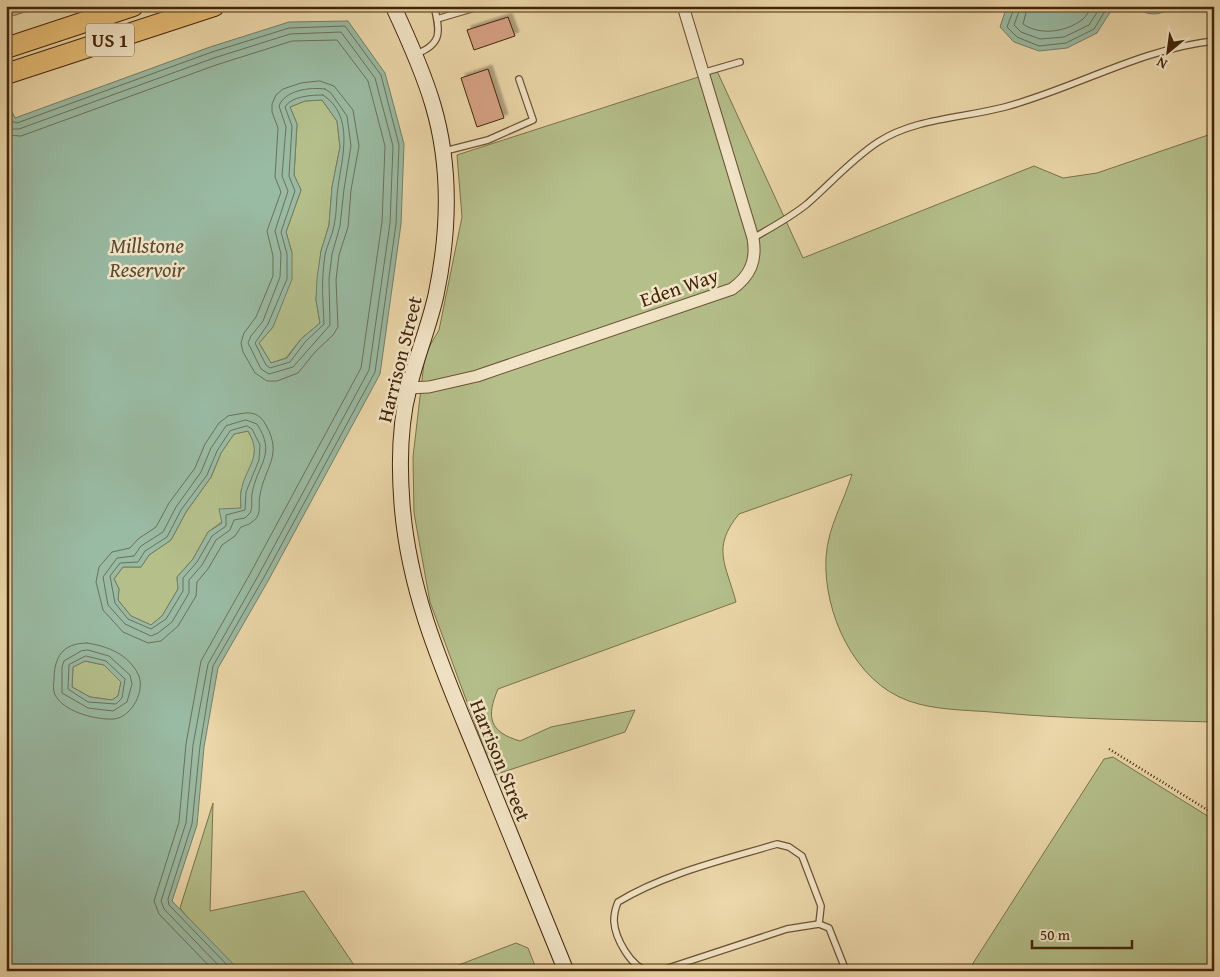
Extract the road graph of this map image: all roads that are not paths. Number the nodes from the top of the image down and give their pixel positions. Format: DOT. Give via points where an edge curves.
graph roads {
  1 [pos="133,6"];
  2 [pos="214,6"];
  3 [pos="393,6"];
  4 [pos="434,6"];
  5 [pos="481,6"];
  6 [pos="683,6"];
  7 [pos="437,19"];
  8 [pos="1214,41"];
  9 [pos="6,48"];
  10 [pos="414,54"];
  11 [pos="740,62"];
  12 [pos="6,74"];
  13 [pos="702,74"];
  14 [pos="519,79"];
  15 [pos="442,152"];
  16 [pos="753,238"];
  17 [pos="408,388"];
  18 [pos="819,924"];
  19 [pos="566,971"];
  20 [pos="649,971"];
  21 [pos="658,971"];
  22 [pos="846,971"];
  1 -- 9 [label="highway, US 1"];
  2 -- 12 [label="highway, US 1"];
  3 -- 10 [label="street, Harrison Street"];
  4 -- 7 [label="lane"];
  5 -- 7 [label="lane"];
  6 -- 13 [label="street, Eden Way"];
  7 -- 10 [label="lane" via="438,34 433,46"];
  8 -- 16 [label="lane" via="1190,44 1112,67 1055,91 1004,107 926,122 879,141 843,169 807,204"];
  10 -- 15 [label="street, Harrison Street" via="434,107"];
  11 -- 13 [label="lane"];
  13 -- 16 [label="street, Eden Way"];
  14 -- 15 [label="lane" via="533,120 488,140"];
  15 -- 17 [label="street, Harrison Street" via="446,212 443,254 435,298"];
  16 -- 17 [label="street, Eden Way" via="754,261 745,277 732,289 477,376 429,388"];
  17 -- 19 [label="street, Harrison Street" via="401,438 401,478 407,542 419,602 441,666"];
  18 -- 20 [label="lane" via="821,906 802,856 777,844 669,879 634,892 618,902 614,924 627,955 633,963"];
  18 -- 21 [label="lane" via="787,929"];
  18 -- 22 [label="lane" via="829,928"];
}
